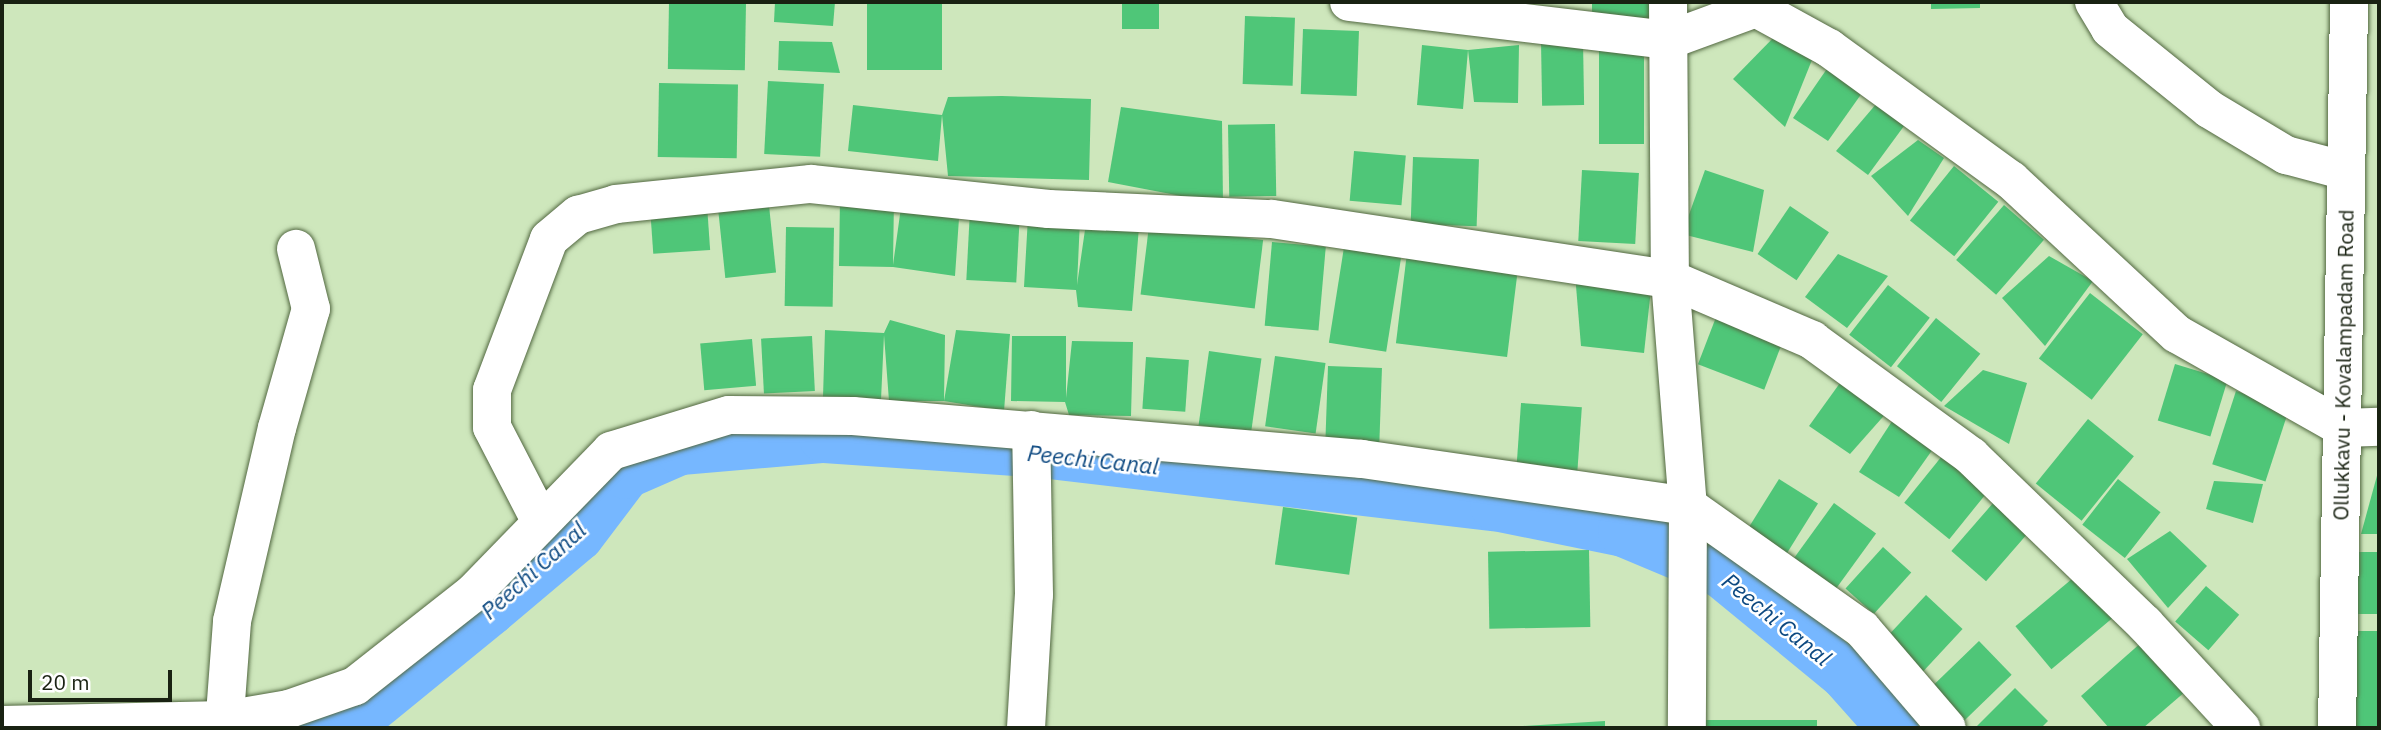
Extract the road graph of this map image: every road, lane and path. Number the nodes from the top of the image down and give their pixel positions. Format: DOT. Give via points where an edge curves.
graph roads {
  1 [pos="1349,2"];
  2 [pos="1668,2"];
  3 [pos="2094,2"];
  4 [pos="2348,2"];
  5 [pos="1751,5"];
  6 [pos="1669,40"];
  7 [pos="2346,170"];
  8 [pos="296,249"];
  9 [pos="1670,279"];
  10 [pos="2361,428"];
  11 [pos="1031,430"];
  12 [pos="1688,516"];
  13 [pos="541,523"];
  14 [pos="2,724"];
  15 [pos="225,724"];
  16 [pos="1027,728"];
  17 [pos="1687,728"];
  18 [pos="1947,728"];
  19 [pos="2241,728"];
  20 [pos="2337,728"];
  1 -- 6 [label="street"];
  2 -- 6 [label="street"];
  3 -- 7 [label="street" via="2110,29 2209,109 2286,155"];
  4 -- 7 [label="street, Ollukkavu - Kovalampadam Road"];
  5 -- 6 [label="street"];
  5 -- 10 [label="street" via="1829,48 2011,180 2177,334"];
  6 -- 9 [label="street"];
  7 -- 10 [label="street, Ollukkavu - Kovalampadam Road"];
  8 -- 15 [label="street" via="311,309 232,621"];
  9 -- 12 [label="street"];
  9 -- 13 [label="street" via="1272,219 1049,209 811,184 616,204 578,215 549,239 492,390 492,427"];
  9 -- 19 [label="street" via="1811,340 1970,456 2145,624"];
  10 -- 20 [label="street, Ollukkavu - Kovalampadam Road"];
  11 -- 12 [label="street" via="1362,459"];
  11 -- 13 [label="street" via="853,415 729,415 611,452"];
  11 -- 16 [label="street" via="1034,595"];
  12 -- 17 [label="street"];
  12 -- 18 [label="street" via="1862,629"];
  13 -- 15 [label="street" via="474,593 355,686 289,709"];
  14 -- 15 [label="street"];
}
